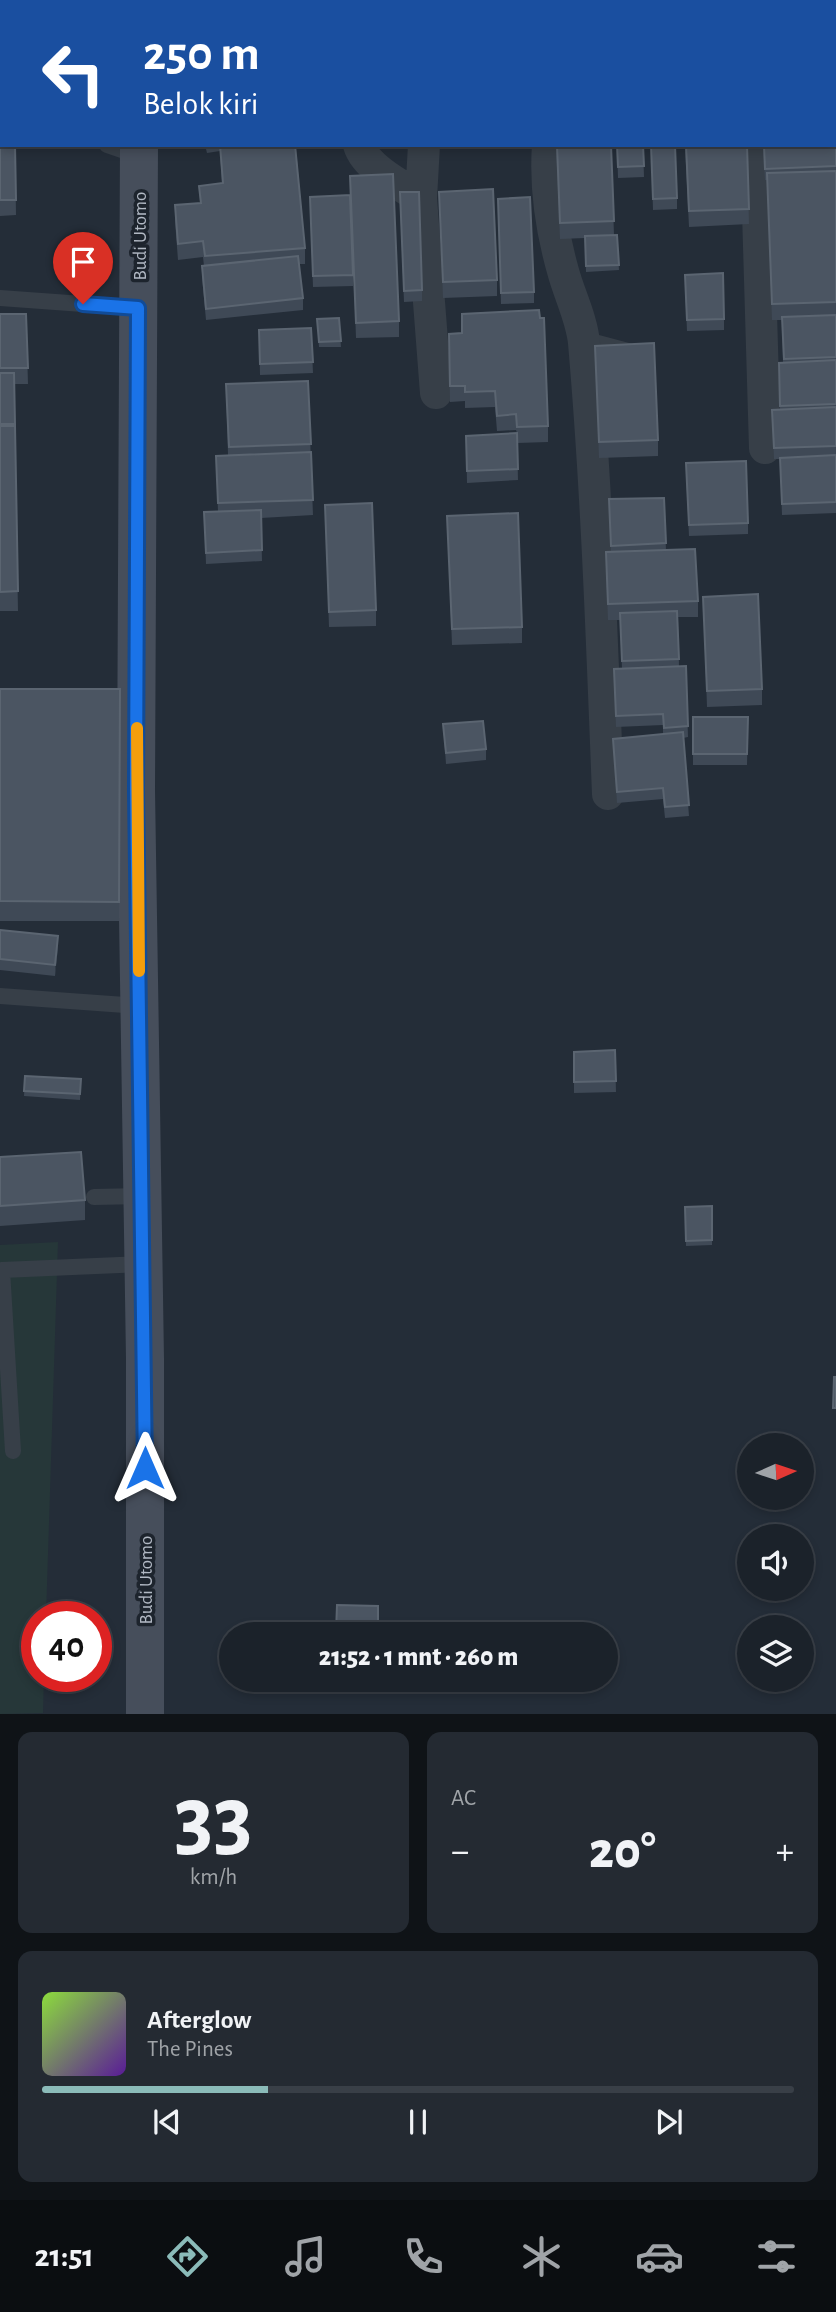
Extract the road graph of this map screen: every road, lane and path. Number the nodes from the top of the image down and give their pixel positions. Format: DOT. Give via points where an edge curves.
graph roads {
  1 [pos="359,147"];
  2 [pos="424,147"];
  3 [pos="548,147"];
  4 [pos="756,147"];
  5 [pos="129,149"];
  6 [pos="421,198"];
  7 [pos="0,298"];
  8 [pos="138,308"];
  9 [pos="583,339"];
  10 [pos="641,355"];
  11 [pos="436,393"];
  12 [pos="765,448"];
  13 [pos="608,794"];
  14 [pos="0,996"];
  15 [pos="139,1006"];
  16 [pos="142,1196"];
  17 [pos="94,1197"];
  18 [pos="144,1264"];
  19 [pos="13,1451"];
  20 [pos="145,1713"];
  1 -- 6 [label="street" via="379,170"];
  2 -- 6 [label="street"];
  3 -- 9 [label="street" via="551,218"];
  4 -- 12 [label="street"];
  5 -- 8 [label="street, Budi Utomo"];
  6 -- 11 [label="street"];
  7 -- 8 [label="lane"];
  8 -- 15 [label="street, Budi Utomo"];
  9 -- 10 [label="lane"];
  9 -- 13 [label="street" via="596,494"];
  14 -- 15 [label="lane"];
  15 -- 16 [label="street, Budi Utomo"];
  16 -- 17 [label="lane"];
  16 -- 18 [label="street, Budi Utomo"];
  18 -- 19 [label="lane" via="2,1270"];
  18 -- 20 [label="street, Budi Utomo"];
}
